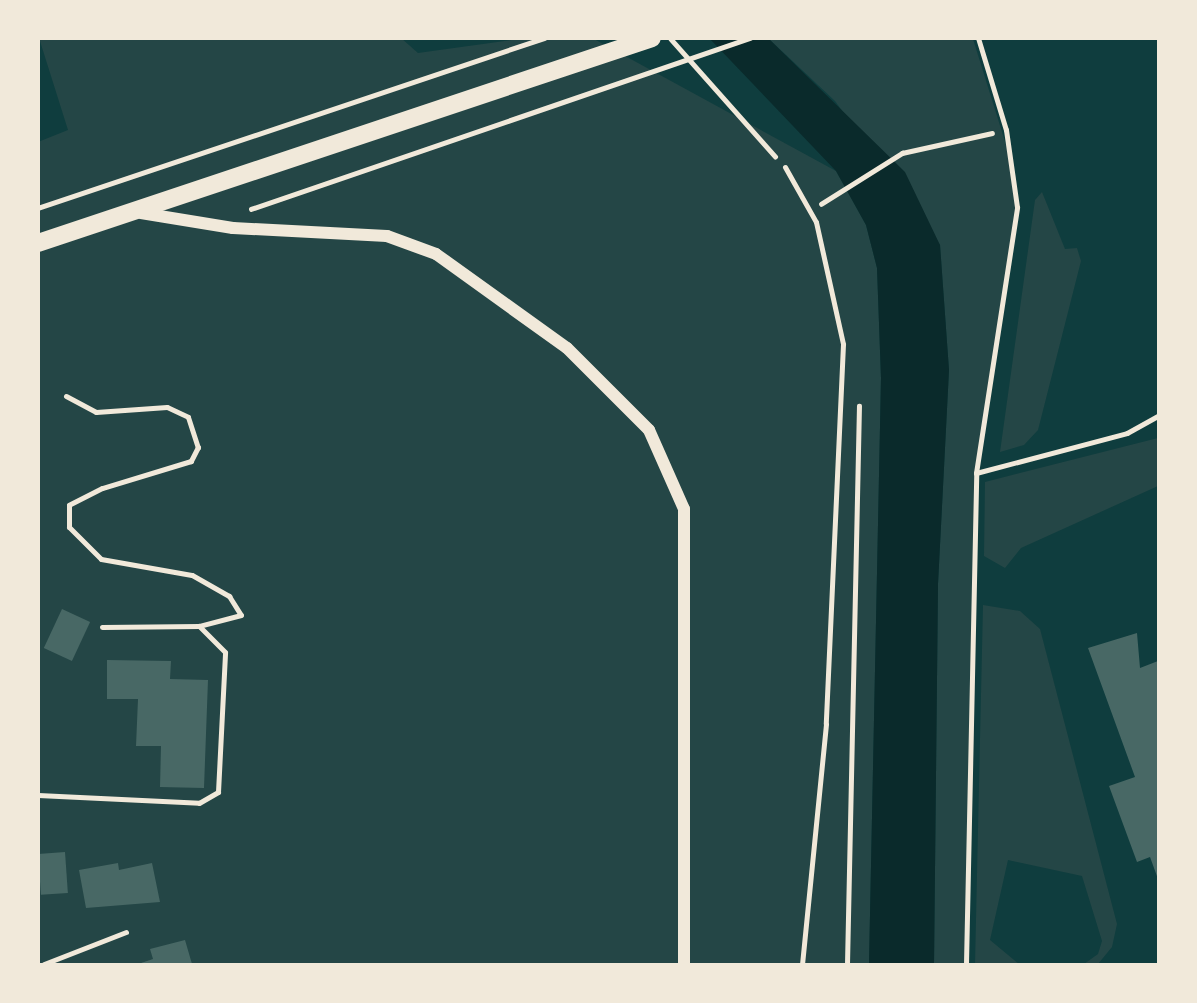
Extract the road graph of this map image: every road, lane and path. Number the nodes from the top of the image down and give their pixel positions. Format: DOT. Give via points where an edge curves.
graph roads {
  1 [pos="544,38"];
  2 [pos="652,38"];
  3 [pos="671,38"];
  4 [pos="750,38"];
  5 [pos="978,38"];
  6 [pos="1006,130"];
  7 [pos="785,167"];
  8 [pos="837,193"];
  9 [pos="821,204"];
  10 [pos="38,208"];
  11 [pos="250,209"];
  12 [pos="141,213"];
  13 [pos="826,214"];
  14 [pos="38,243"];
  15 [pos="66,397"];
  16 [pos="859,401"];
  17 [pos="1158,416"];
  18 [pos="976,473"];
  19 [pos="102,626"];
  20 [pos="199,626"];
  21 [pos="38,795"];
  22 [pos="126,932"];
  23 [pos="44,964"];
  24 [pos="684,964"];
  25 [pos="802,964"];
  26 [pos="847,964"];
  27 [pos="966,964"];
  1 -- 10 [label="path"];
  2 -- 12 [label="main road"];
  3 -- 7 [label="path"];
  4 -- 11 [label="path"];
  5 -- 6 [label="lane"];
  6 -- 8 [label="path" via="902,153"];
  6 -- 18 [label="lane" via="1016,177 1015,245"];
  7 -- 25 [label="lane" via="817,222 843,344 826,724"];
  9 -- 13 [label="path"];
  12 -- 14 [label="main road"];
  12 -- 24 [label="street" via="233,228 387,236 436,254 567,348 649,430 684,509 688,569 680,782"];
  15 -- 20 [label="lane" via="96,412 167,407 188,417 198,447 191,461 102,488 69,505 69,527 101,559 192,575 229,596 241,615"];
  16 -- 26 [label="path"];
  17 -- 18 [label="lane" via="1127,433"];
  18 -- 27 [label="lane"];
  19 -- 20 [label="lane"];
  20 -- 21 [label="lane" via="225,652 218,792 200,803"];
  22 -- 23 [label="lane"];
}
